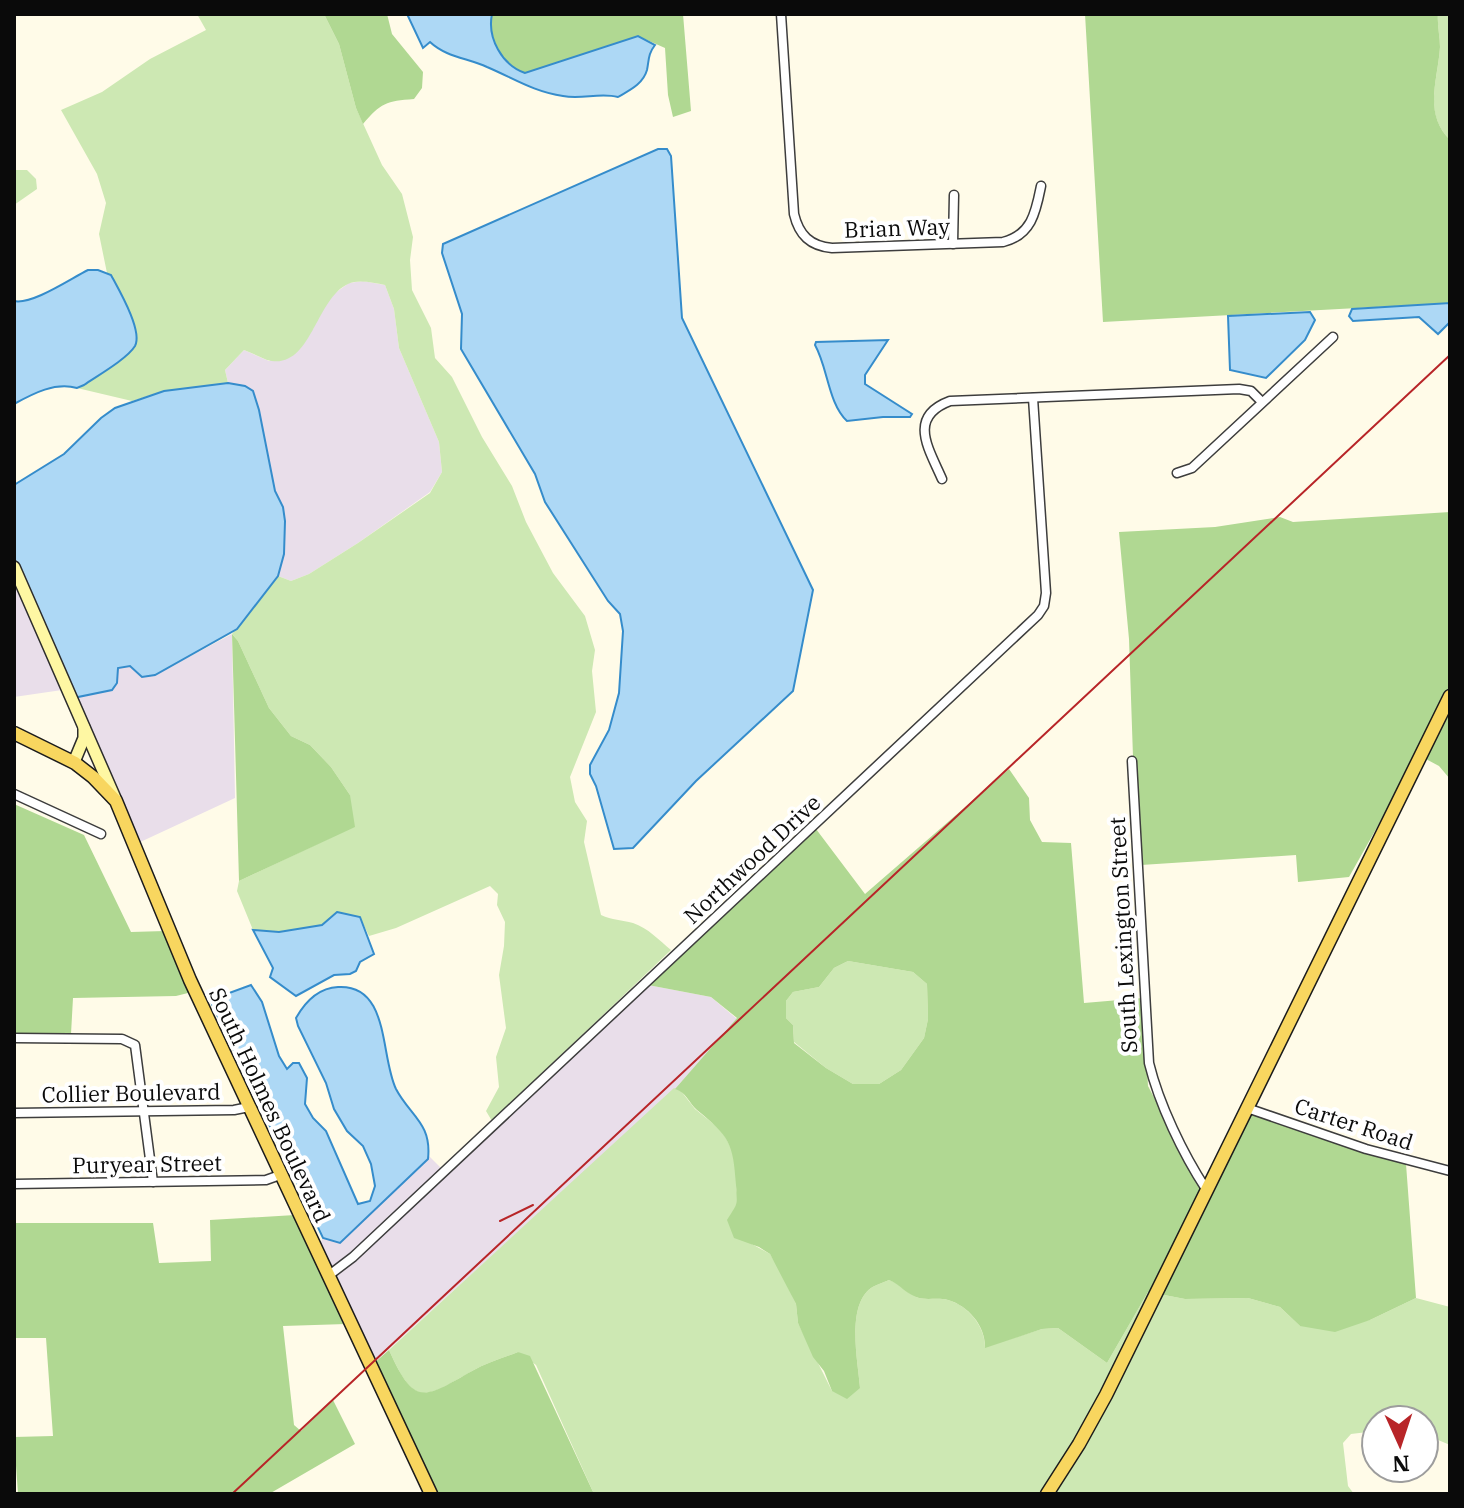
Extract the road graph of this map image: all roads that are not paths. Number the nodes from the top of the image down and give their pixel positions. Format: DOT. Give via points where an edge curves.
graph roads {
  1 [pos="781,14"];
  2 [pos="1041,186"];
  3 [pos="954,195"];
  4 [pos="953,244"];
  5 [pos="1333,337"];
  6 [pos="1033,398"];
  7 [pos="1262,402"];
  8 [pos="1177,473"];
  9 [pos="942,479"];
  10 [pos="14,567"];
  11 [pos="1450,696"];
  12 [pos="84,727"];
  13 [pos="14,733"];
  14 [pos="1132,761"];
  15 [pos="74,762"];
  16 [pos="14,794"];
  17 [pos="116,801"];
  18 [pos="101,834"];
  19 [pos="14,1038"];
  20 [pos="249,1107"];
  21 [pos="1247,1108"];
  22 [pos="146,1111"];
  23 [pos="14,1113"];
  24 [pos="1450,1171"];
  25 [pos="280,1175"];
  26 [pos="153,1182"];
  27 [pos="14,1184"];
  28 [pos="1206,1189"];
  29 [pos="328,1276"];
  30 [pos="431,1494"];
  31 [pos="1047,1494"];
  1 -- 4 [label="street, Brian Way" via="794,214 805,238 832,248"];
  2 -- 4 [label="street, Brian Way" via="1033,219 1017,237"];
  3 -- 4 [label="street"];
  5 -- 7 [label="street"];
  6 -- 7 [label="street" via="1239,389 1251,391"];
  6 -- 9 [label="street" via="950,401 929,413 924,439"];
  6 -- 29 [label="street, Northwood Drive" via="1046,593 1038,615"];
  7 -- 8 [label="street" via="1192,468"];
  10 -- 12 [label="main road, South Holmes Boulevard"];
  11 -- 21 [label="main road"];
  12 -- 15 [label="main road"];
  12 -- 17 [label="main road, South Holmes Boulevard"];
  13 -- 15 [label="main road"];
  14 -- 28 [label="street, South Lexington Street" via="1149,1063 1157,1092"];
  15 -- 17 [label="main road"];
  16 -- 18 [label="street"];
  17 -- 20 [label="main road, South Holmes Boulevard"];
  19 -- 22 [label="street" via="131,1041"];
  20 -- 22 [label="street, Collier Boulevard"];
  20 -- 25 [label="main road, South Holmes Boulevard"];
  21 -- 24 [label="street, Carter Road"];
  21 -- 28 [label="main road"];
  22 -- 23 [label="street, Collier Boulevard"];
  22 -- 26 [label="street"];
  25 -- 26 [label="street, Puryear Street" via="266,1180"];
  25 -- 29 [label="main road, South Holmes Boulevard"];
  26 -- 27 [label="street, Puryear Street"];
  28 -- 31 [label="main road" via="1093,1420"];
  29 -- 30 [label="main road, South Holmes Boulevard"];
}
